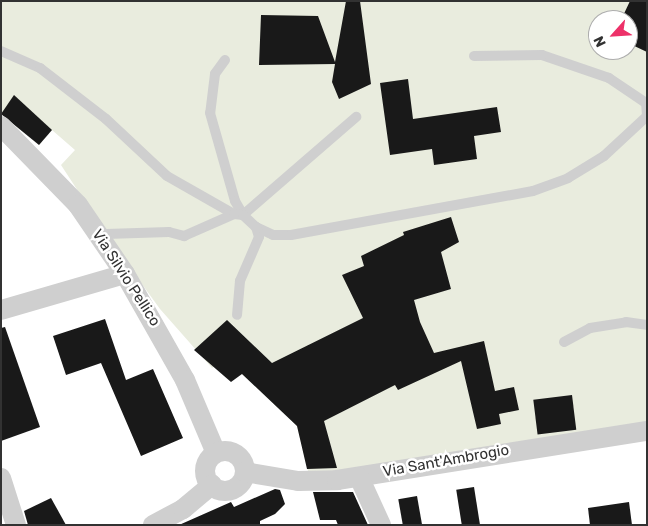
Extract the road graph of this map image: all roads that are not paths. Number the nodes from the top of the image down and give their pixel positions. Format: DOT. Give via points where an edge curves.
graph roads {
  1 [pos="1,50"];
  2 [pos="474,56"];
  3 [pos="225,60"];
  4 [pos="647,103"];
  5 [pos="356,117"];
  6 [pos="1,126"];
  7 [pos="239,214"];
  8 [pos="256,227"];
  9 [pos="106,234"];
  10 [pos="125,274"];
  11 [pos="1,310"];
  12 [pos="237,315"];
  13 [pos="647,325"];
  14 [pos="564,342"];
  15 [pos="647,431"];
  16 [pos="216,453"];
  17 [pos="245,472"];
  18 [pos="360,477"];
  19 [pos="1,478"];
  20 [pos="212,485"];
  21 [pos="16,525"];
  22 [pos="153,525"];
  23 [pos="381,525"];
  1 -- 7 [label="lane" via="40,68 106,119 167,176"];
  2 -- 4 [label="lane" via="542,55 609,78"];
  3 -- 7 [label="lane" via="215,74 210,112"];
  4 -- 8 [label="lane" via="647,116 610,151 568,178 533,191 292,235 273,235"];
  5 -- 7 [label="lane"];
  6 -- 10 [label="street, Via Silvio Pellico" via="78,205"];
  7 -- 8 [label="lane"];
  7 -- 9 [label="lane" via="184,236 169,232"];
  8 -- 12 [label="lane" via="259,238 240,281"];
  10 -- 11 [label="street"];
  10 -- 16 [label="street, Via Silvio Pellico" via="182,373"];
  13 -- 14 [label="lane" via="626,322 590,328"];
  15 -- 18 [label="street, Via Sant'Ambrogio" via="517,449"];
  16 -- 17 [label="street" via="225,450 238,455"];
  16 -- 20 [label="street" via="206,467"];
  17 -- 18 [label="street, Via Sant'Ambrogio" via="316,481"];
  17 -- 20 [label="street" via="240,484 229,490"];
  18 -- 23 [label="street"];
  19 -- 21 [label="street"];
  20 -- 22 [label="street" via="183,509"];
}
